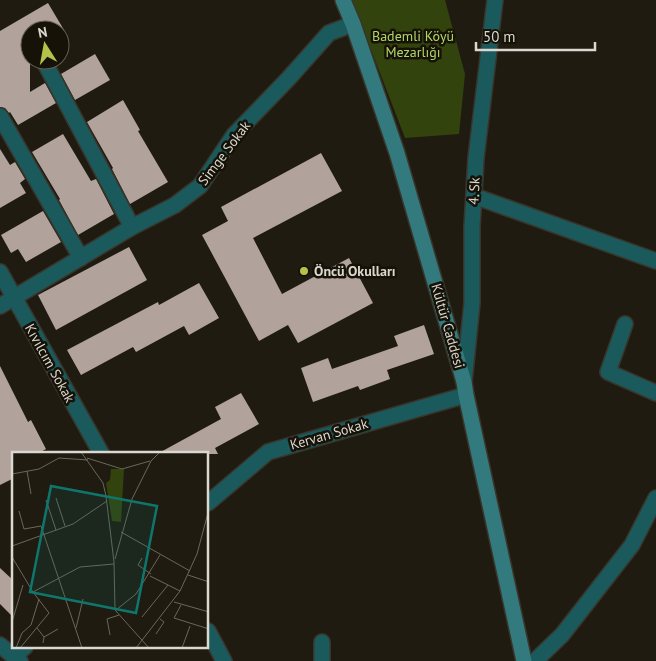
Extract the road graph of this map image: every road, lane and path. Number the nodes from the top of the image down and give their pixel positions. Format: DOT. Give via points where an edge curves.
graph roads {
  1 [pos="343,0"];
  2 [pos="495,0"];
  3 [pos="353,24"];
  4 [pos="49,70"];
  5 [pos="0,116"];
  6 [pos="474,196"];
  7 [pos="132,227"];
  8 [pos="81,258"];
  9 [pos="656,261"];
  10 [pos="0,272"];
  11 [pos="14,298"];
  12 [pos="0,306"];
  13 [pos="625,324"];
  14 [pos="465,389"];
  15 [pos="656,393"];
  16 [pos="100,452"];
  17 [pos="656,498"];
  18 [pos="209,502"];
  19 [pos="209,633"];
  20 [pos="322,642"];
  21 [pos="0,645"];
  22 [pos="19,655"];
  23 [pos="224,661"];
  24 [pos="322,661"];
  25 [pos="524,661"];
  26 [pos="535,661"];
  1 -- 3 [label="street, Kültür Caddesi"];
  2 -- 6 [label="street, 4. Sk"];
  3 -- 7 [label="street, Simge Sokak" via="329,33 234,135 200,186 175,205"];
  3 -- 14 [label="street, Kültür Caddesi" via="396,153"];
  4 -- 7 [label="street"];
  5 -- 8 [label="street"];
  6 -- 9 [label="street"];
  6 -- 14 [label="street, 4. Sk" via="472,303"];
  7 -- 8 [label="street, Simge Sokak"];
  8 -- 11 [label="street, Simge Sokak"];
  10 -- 11 [label="street, Kıvılcım Sokak"];
  11 -- 12 [label="street, Simge Sokak"];
  11 -- 16 [label="street, Kıvılcım Sokak"];
  13 -- 15 [label="street" via="608,372"];
  14 -- 18 [label="street, Kervan Sokak" via="268,452"];
  14 -- 25 [label="street, Kültür Caddesi"];
  17 -- 26 [label="street" via="632,545 562,635"];
  19 -- 23 [label="street"];
  20 -- 24 [label="street"];
  21 -- 22 [label="street"];
}
